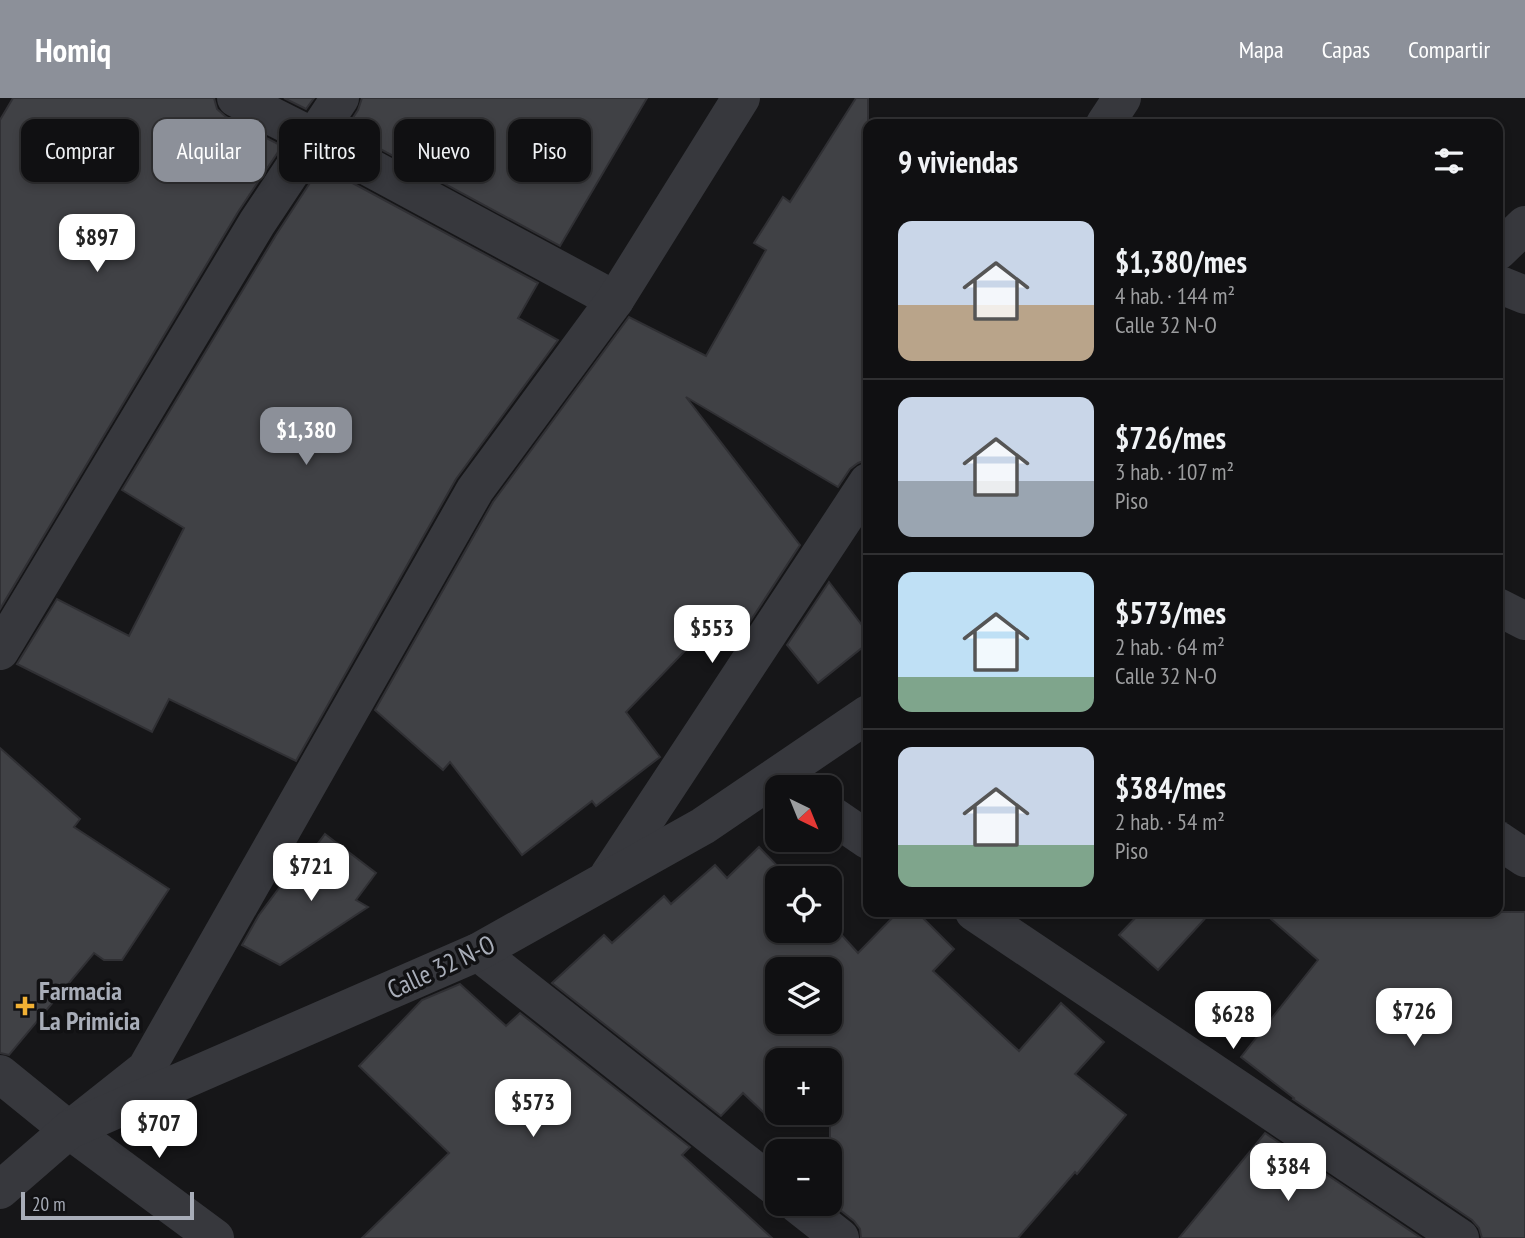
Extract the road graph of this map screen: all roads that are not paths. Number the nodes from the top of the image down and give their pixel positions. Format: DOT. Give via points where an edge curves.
graph roads {
  1 [pos="236,98"];
  2 [pos="340,98"];
  3 [pos="741,98"];
  4 [pos="1122,98"];
  5 [pos="327,119"];
  6 [pos="1108,119"];
  7 [pos="279,120"];
  8 [pos="380,173"];
  9 [pos="285,182"];
  10 [pos="1525,225"];
  11 [pos="1503,246"];
  12 [pos="1503,286"];
  13 [pos="1525,295"];
  14 [pos="615,300"];
  15 [pos="863,490"];
  16 [pos="1503,610"];
  17 [pos="1525,621"];
  18 [pos="0,651"];
  19 [pos="863,718"];
  20 [pos="792,775"];
  21 [pos="765,792"];
  22 [pos="842,822"];
  23 [pos="863,837"];
  24 [pos="1503,843"];
  25 [pos="1525,858"];
  26 [pos="606,880"];
  27 [pos="981,917"];
  28 [pos="478,952"];
  29 [pos="0,1074"];
  30 [pos="69,1130"];
  31 [pos="765,1179"];
  32 [pos="0,1190"];
  33 [pos="812,1216"];
  34 [pos="215,1238"];
  35 [pos="840,1238"];
  36 [pos="1460,1238"];
  1 -- 7 [label="street"];
  2 -- 5 [label="street"];
  3 -- 14 [label="street"];
  4 -- 6 [label="street"];
  8 -- 14 [label="street"];
  9 -- 18 [label="street"];
  10 -- 11 [label="street"];
  12 -- 13 [label="street"];
  14 -- 30 [label="street" via="475,490 146,1069"];
  15 -- 26 [label="street"];
  16 -- 17 [label="street"];
  19 -- 20 [label="street, Calle 32 N-O"];
  21 -- 26 [label="street, Calle 32 N-O"];
  22 -- 23 [label="street"];
  24 -- 25 [label="street"];
  26 -- 28 [label="street, Calle 32 N-O"];
  27 -- 36 [label="street"];
  28 -- 30 [label="street, Calle 32 N-O"];
  28 -- 31 [label="street"];
  29 -- 30 [label="street"];
  30 -- 32 [label="street, Calle 32 N-O"];
  30 -- 34 [label="street"];
  33 -- 35 [label="street"];
}
